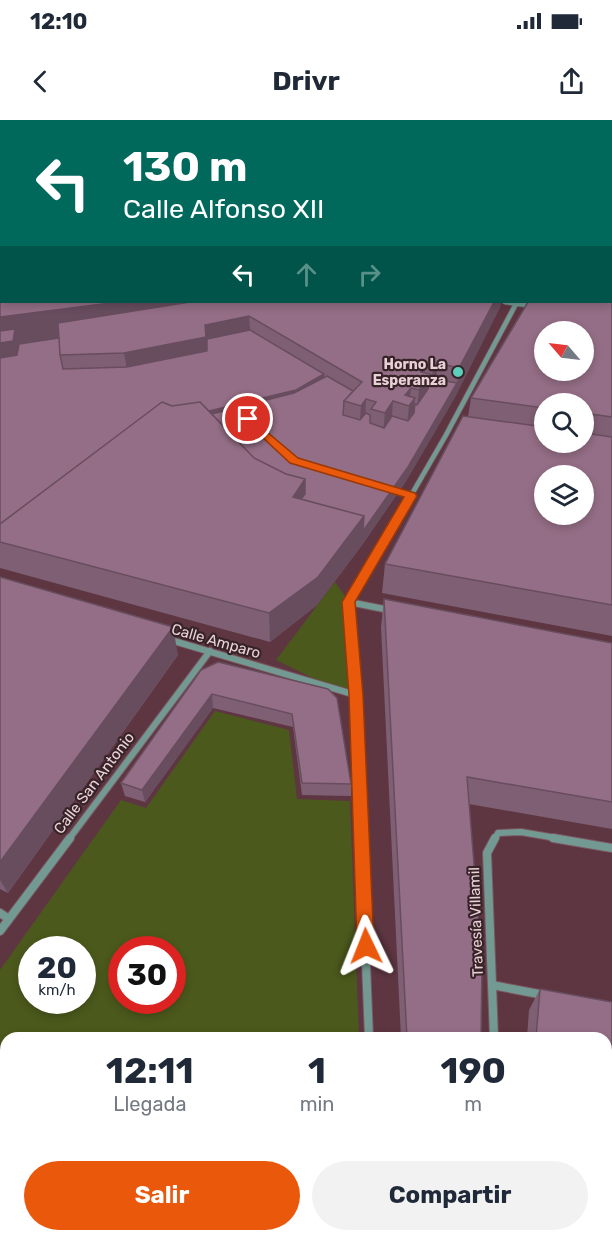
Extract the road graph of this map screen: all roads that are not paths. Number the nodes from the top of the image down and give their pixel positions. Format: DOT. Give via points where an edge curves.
graph roads {
  1 [pos="516,303"];
  2 [pos="521,303"];
  3 [pos="543,308"];
  4 [pos="446,435"];
  5 [pos="458,436"];
  6 [pos="379,486"];
  7 [pos="411,496"];
  8 [pos="349,602"];
  9 [pos="394,611"];
  10 [pos="154,635"];
  11 [pos="210,651"];
  12 [pos="356,695"];
  13 [pos="612,848"];
  14 [pos="0,913"];
  15 [pos="9,919"];
  16 [pos="0,931"];
  17 [pos="492,985"];
  18 [pos="558,998"];
  19 [pos="369,1032"];
  20 [pos="494,1032"];
  1 -- 4 [label="street"];
  2 -- 3 [label="street"];
  4 -- 5 [label="street"];
  4 -- 7 [label="street"];
  6 -- 7 [label="street"];
  7 -- 8 [label="street"];
  8 -- 9 [label="street"];
  8 -- 12 [label="street"];
  10 -- 11 [label="street, Calle Amparo"];
  11 -- 12 [label="street, Calle Amparo"];
  11 -- 15 [label="street, Calle San Antonio"];
  12 -- 19 [label="street"];
  13 -- 17 [label="street, Travesía Villamil" via="521,832 498,833 487,853"];
  14 -- 15 [label="street"];
  15 -- 16 [label="street, Calle San Antonio"];
  17 -- 18 [label="street, Travesía Villamil"];
  17 -- 20 [label="street, Travesía Villamil"];
}
